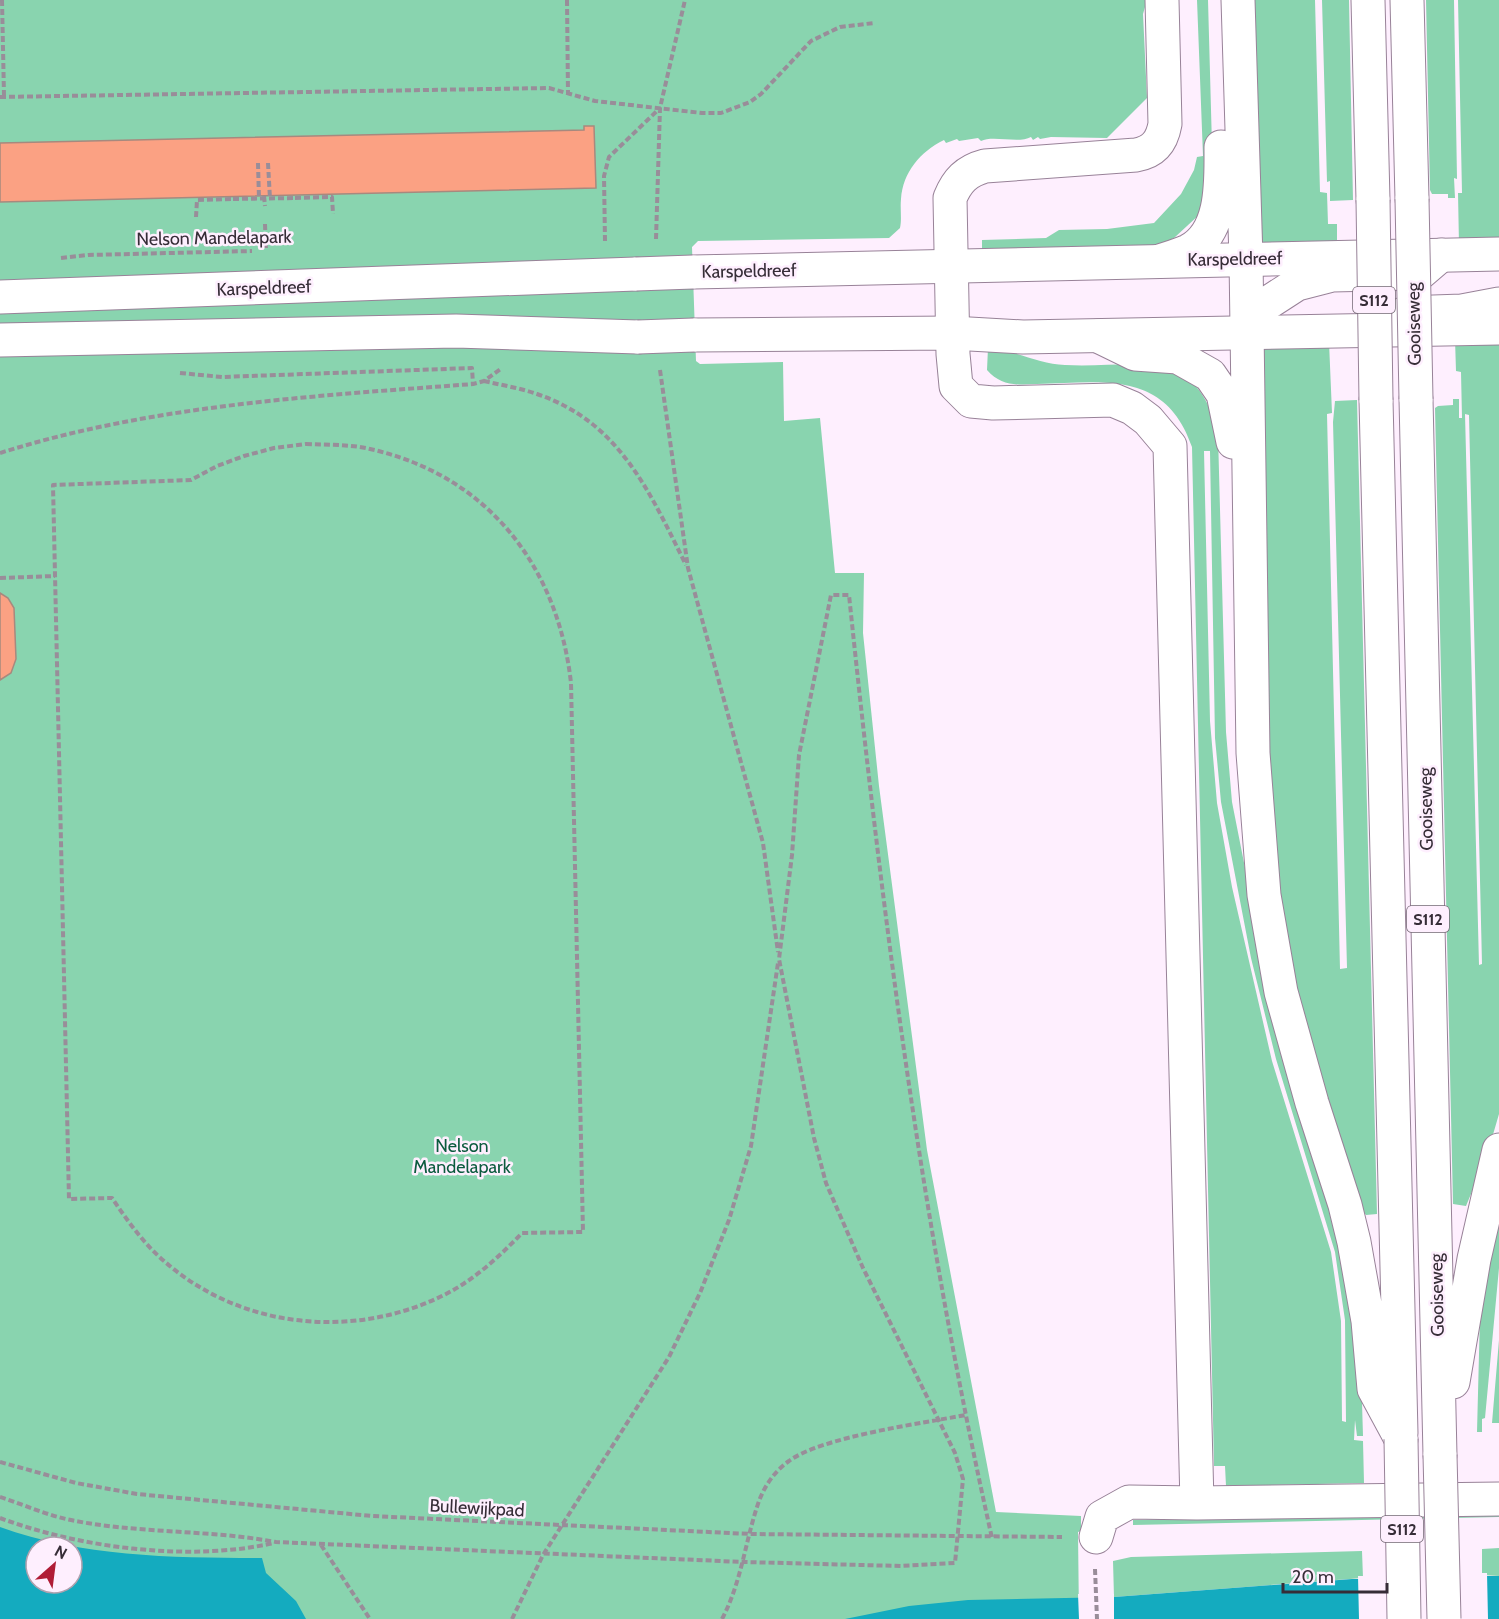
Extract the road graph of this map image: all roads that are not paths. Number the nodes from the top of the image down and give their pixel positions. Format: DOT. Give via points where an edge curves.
graph roads {
  1 [pos="1162,0"];
  2 [pos="1238,0"];
  3 [pos="1368,0"];
  4 [pos="1407,0"];
  5 [pos="1240,90"];
  6 [pos="1499,254"];
  7 [pos="1441,255"];
  8 [pos="1246,259"];
  9 [pos="1160,261"];
  10 [pos="951,267"];
  11 [pos="0,297"];
  12 [pos="1499,304"];
  13 [pos="1499,328"];
  14 [pos="1380,330"];
  15 [pos="952,333"];
  16 [pos="1246,333"];
  17 [pos="1098,336"];
  18 [pos="0,340"];
  19 [pos="1249,571"];
  20 [pos="1499,1150"];
  21 [pos="1401,1439"];
  22 [pos="1441,1444"];
  23 [pos="1499,1499"];
  24 [pos="1197,1503"];
  25 [pos="1096,1538"];
  26 [pos="1404,1619"];
  27 [pos="1444,1619"];
  1 -- 10 [label="main road" via="1165,124 1158,143 1136,155 974,169 956,185 950,198"];
  2 -- 5 [label="main road"];
  3 -- 21 [label="main road, S112, bridge"];
  4 -- 22 [label="main road, Gooiseweg / S112, bridge"];
  5 -- 8 [label="main road"];
  5 -- 9 [label="main road" via="1221,122 1221,188 1214,218 1190,250"];
  6 -- 7 [label="main road, Karspeldreef"];
  7 -- 8 [label="main road, Karspeldreef"];
  7 -- 16 [label="main road" via="1420,273 1332,275 1296,284 1263,306"];
  8 -- 9 [label="main road, Karspeldreef"];
  8 -- 16 [label="main road"];
  9 -- 10 [label="main road, Karspeldreef"];
  10 -- 11 [label="main road, Karspeldreef, bridge" via="636,273"];
  10 -- 15 [label="main road"];
  12 -- 14 [label="main road" via="1462,311 1406,313"];
  13 -- 14 [label="main road"];
  14 -- 16 [label="main road"];
  15 -- 17 [label="main road"];
  15 -- 18 [label="main road, bridge" via="638,337 456,331"];
  15 -- 24 [label="main road" via="956,386 971,401 1113,400 1148,420 1170,446"];
  16 -- 17 [label="main road"];
  16 -- 19 [label="main road"];
  17 -- 19 [label="main road" via="1136,354 1178,357 1200,368 1217,383 1233,434 1232,540"];
  19 -- 21 [label="main road" via="1256,799 1270,944 1295,1048 1345,1205 1366,1306 1374,1389"];
  20 -- 22 [label="main road" via="1474,1259"];
  21 -- 26 [label="main road, S112, bridge"];
  22 -- 27 [label="main road, Gooiseweg / S112, bridge"];
  23 -- 24 [label="main road"];
  24 -- 25 [label="main road" via="1129,1502 1102,1517"];
}
